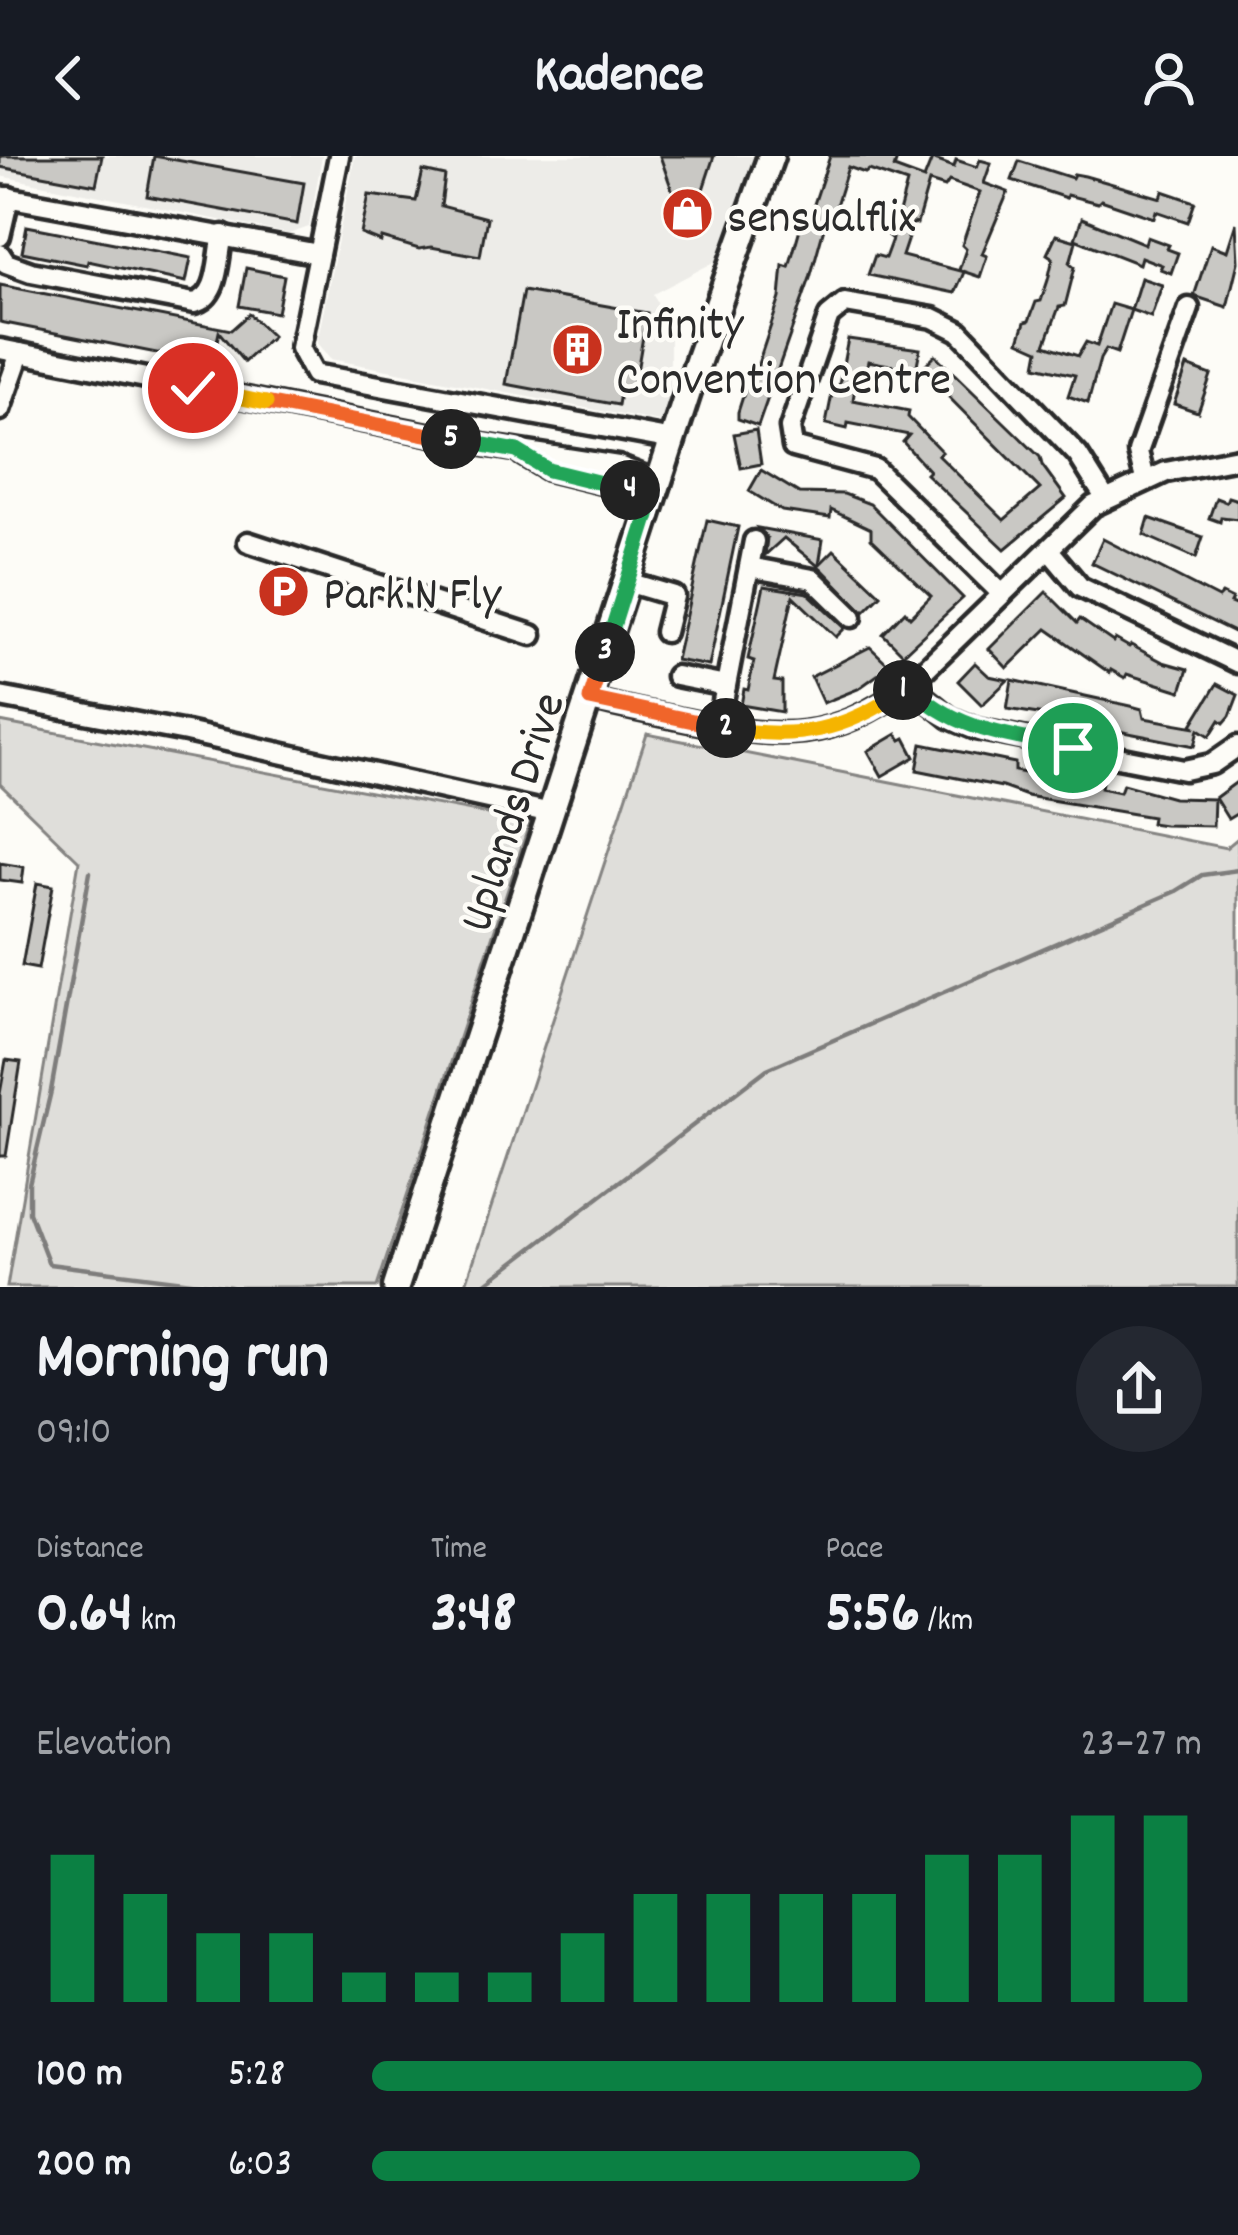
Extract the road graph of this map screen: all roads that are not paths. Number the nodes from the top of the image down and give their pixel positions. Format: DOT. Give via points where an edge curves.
graph roads {
  1 [pos="339,156"];
  2 [pos="768,156"];
  3 [pos="4,196"];
  4 [pos="223,235"];
  5 [pos="0,236"];
  6 [pos="0,254"];
  7 [pos="319,254"];
  8 [pos="1189,308"];
  9 [pos="10,351"];
  10 [pos="0,410"];
  11 [pos="673,440"];
  12 [pos="517,451"];
  13 [pos="1238,458"];
  14 [pos="1145,478"];
  15 [pos="657,489"];
  16 [pos="1105,498"];
  17 [pos="754,541"];
  18 [pos="248,542"];
  19 [pos="1049,550"];
  20 [pos="749,567"];
  21 [pos="627,582"];
  22 [pos="1001,592"];
  23 [pos="852,617"];
  24 [pos="665,632"];
  25 [pos="532,635"];
  26 [pos="1238,664"];
  27 [pos="676,676"];
  28 [pos="909,685"];
  29 [pos="726,686"];
  30 [pos="0,697"];
  31 [pos="590,699"];
  32 [pos="718,727"];
  33 [pos="1238,746"];
  34 [pos="551,813"];
  35 [pos="396,1287"];
  1 -- 7 [label="street"];
  2 -- 11 [label="main road, Uplands Drive"];
  3 -- 4 [label="street"];
  3 -- 5 [label="street"];
  4 -- 6 [label="street" via="212,292 194,303 31,272"];
  4 -- 7 [label="street"];
  7 -- 11 [label="street" via="300,349 314,374"];
  8 -- 14 [label="street" via="1138,452"];
  9 -- 10 [label="street"];
  9 -- 12 [label="street"];
  11 -- 15 [label="main road, Uplands Drive"];
  12 -- 15 [label="street" via="548,470"];
  12 -- 15 [label="street" via="618,466"];
  13 -- 14 [label="street"];
  14 -- 16 [label="street"];
  15 -- 21 [label="main road, Uplands Drive"];
  16 -- 19 [label="street"];
  16 -- 22 [label="street" via="1078,454 959,331 933,318 845,303 829,316 790,428 793,448 875,469"];
  17 -- 20 [label="street"];
  18 -- 25 [label="street"];
  19 -- 22 [label="street"];
  19 -- 26 [label="street" via="1080,587"];
  20 -- 23 [label="street" via="813,579"];
  20 -- 29 [label="street"];
  21 -- 24 [label="street" via="674,596"];
  21 -- 31 [label="main road, Uplands Drive"];
  22 -- 28 [label="street"];
  27 -- 29 [label="street"];
  28 -- 32 [label="street" via="856,719 811,734"];
  28 -- 33 [label="street" via="976,729 1184,770"];
  29 -- 32 [label="street"];
  30 -- 34 [label="street"];
  31 -- 32 [label="street"];
  31 -- 34 [label="main road, Uplands Drive"];
  34 -- 35 [label="main road, Uplands Drive"];
}
